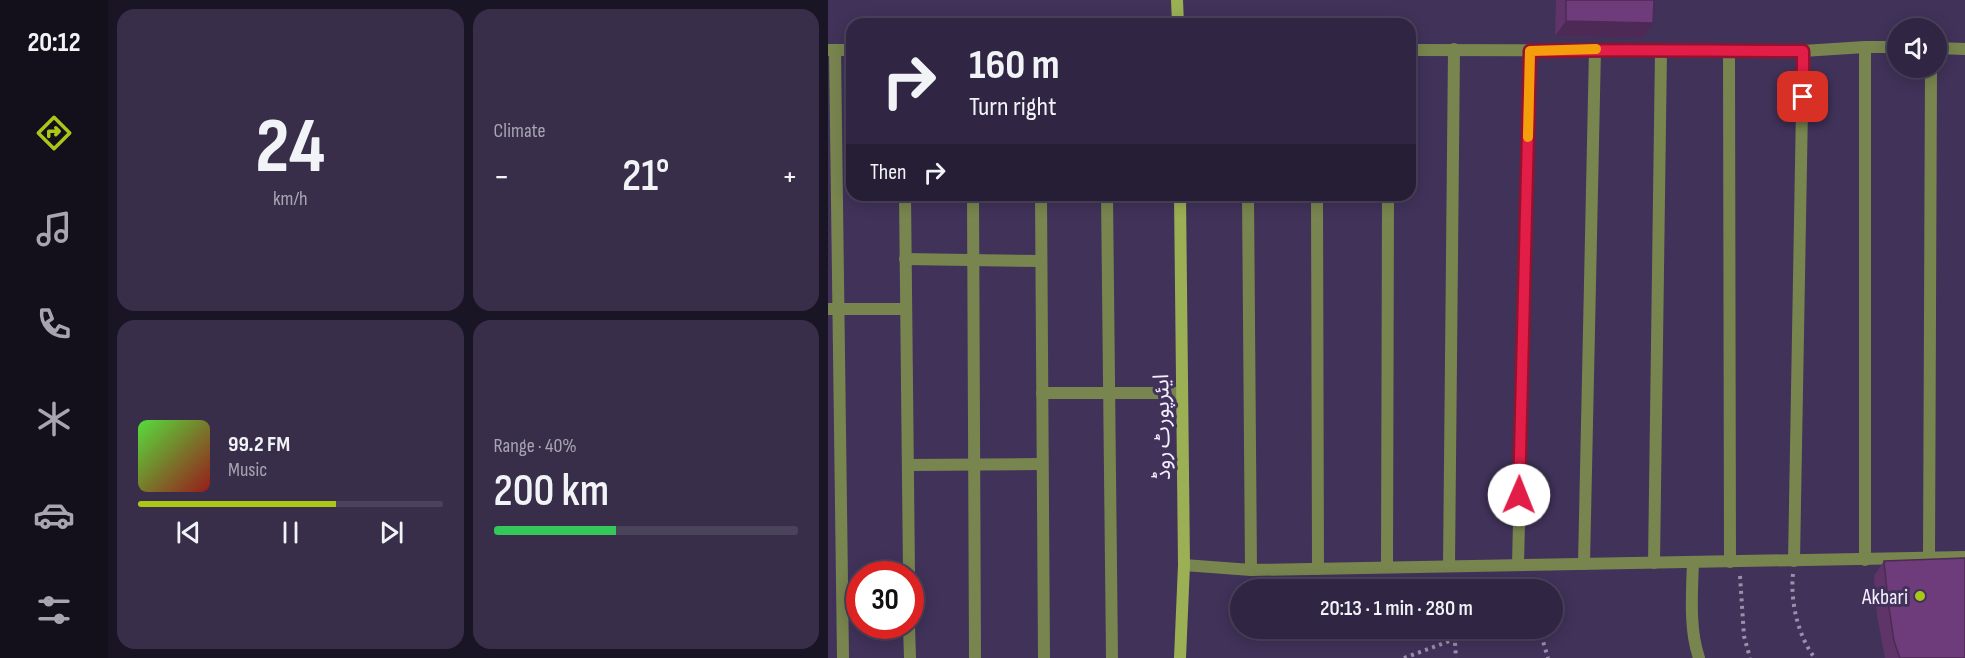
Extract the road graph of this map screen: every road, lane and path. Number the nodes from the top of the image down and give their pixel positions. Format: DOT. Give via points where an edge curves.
graph roads {
  1 [pos="1177,0"];
  2 [pos="1178,18"];
  3 [pos="1865,47"];
  4 [pos="1887,47"];
  5 [pos="1947,48"];
  6 [pos="1454,49"];
  7 [pos="1595,49"];
  8 [pos="1965,49"];
  9 [pos="831,50"];
  10 [pos="1416,50"];
  11 [pos="1530,51"];
  12 [pos="1661,51"];
  13 [pos="1729,51"];
  14 [pos="1803,51"];
  15 [pos="1931,78"];
  16 [pos="905,201"];
  17 [pos="973,201"];
  18 [pos="1041,201"];
  19 [pos="1107,201"];
  20 [pos="1180,201"];
  21 [pos="1248,201"];
  22 [pos="1317,201"];
  23 [pos="1388,201"];
  24 [pos="905,260"];
  25 [pos="973,260"];
  26 [pos="1041,261"];
  27 [pos="833,309"];
  28 [pos="906,309"];
  29 [pos="1042,393"];
  30 [pos="1109,393"];
  31 [pos="1182,393"];
  32 [pos="974,464"];
  33 [pos="1042,464"];
  34 [pos="908,465"];
  35 [pos="1965,557"];
  36 [pos="1929,559"];
  37 [pos="1865,560"];
  38 [pos="909,561"];
  39 [pos="1794,561"];
  40 [pos="1694,562"];
  41 [pos="1735,562"];
  42 [pos="1654,563"];
  43 [pos="1584,564"];
  44 [pos="1184,565"];
  45 [pos="1518,565"];
  46 [pos="1449,566"];
  47 [pos="1387,567"];
  48 [pos="1318,568"];
  49 [pos="1251,570"];
  50 [pos="909,639"];
  51 [pos="1455,639"];
  52 [pos="1542,639"];
  53 [pos="843,658"];
  54 [pos="910,658"];
  55 [pos="975,658"];
  56 [pos="1044,658"];
  57 [pos="1112,658"];
  58 [pos="1180,658"];
  59 [pos="1404,658"];
  60 [pos="1456,658"];
  61 [pos="1548,658"];
  62 [pos="1699,658"];
  63 [pos="1750,658"];
  64 [pos="1815,658"];
  1 -- 2 [label="street"];
  3 -- 4 [label="street"];
  3 -- 14 [label="street"];
  3 -- 37 [label="street"];
  5 -- 8 [label="street"];
  6 -- 10 [label="street"];
  6 -- 11 [label="street"];
  6 -- 46 [label="street"];
  7 -- 11 [label="street"];
  7 -- 12 [label="street"];
  7 -- 43 [label="street"];
  9 -- 27 [label="street"];
  11 -- 45 [label="street"];
  12 -- 13 [label="street"];
  12 -- 42 [label="street"];
  13 -- 14 [label="street"];
  13 -- 41 [label="street"];
  14 -- 39 [label="street"];
  15 -- 36 [label="street"];
  16 -- 24 [label="street"];
  17 -- 25 [label="street"];
  18 -- 26 [label="street"];
  19 -- 30 [label="street"];
  20 -- 31 [label="street, ایئرپورٹ روڈ"];
  21 -- 49 [label="street"];
  22 -- 48 [label="street"];
  23 -- 47 [label="street"];
  24 -- 25 [label="street"];
  24 -- 28 [label="street"];
  25 -- 26 [label="street"];
  25 -- 32 [label="street"];
  26 -- 29 [label="street"];
  27 -- 28 [label="street"];
  27 -- 53 [label="street"];
  28 -- 34 [label="street"];
  29 -- 30 [label="street"];
  29 -- 33 [label="street"];
  30 -- 31 [label="street"];
  30 -- 57 [label="street"];
  31 -- 44 [label="street, ایئرپورٹ روڈ"];
  32 -- 33 [label="street"];
  32 -- 34 [label="street"];
  32 -- 55 [label="street"];
  33 -- 56 [label="street"];
  34 -- 38 [label="street"];
  35 -- 36 [label="street"];
  36 -- 37 [label="street"];
  37 -- 39 [label="street"];
  39 -- 41 [label="street"];
  39 -- 64 [label="path" via="1792,582 1797,619"];
  40 -- 41 [label="street"];
  40 -- 42 [label="street"];
  40 -- 62 [label="street" via="1692,603"];
  41 -- 63 [label="path"];
  42 -- 43 [label="street"];
  43 -- 45 [label="street"];
  44 -- 49 [label="street"];
  44 -- 58 [label="street, ایئرپورٹ روڈ"];
  45 -- 46 [label="street"];
  46 -- 47 [label="street"];
  47 -- 48 [label="street"];
  48 -- 49 [label="street"];
  50 -- 54 [label="street"];
  51 -- 59 [label="path"];
  51 -- 60 [label="path"];
  52 -- 61 [label="path"];
}
